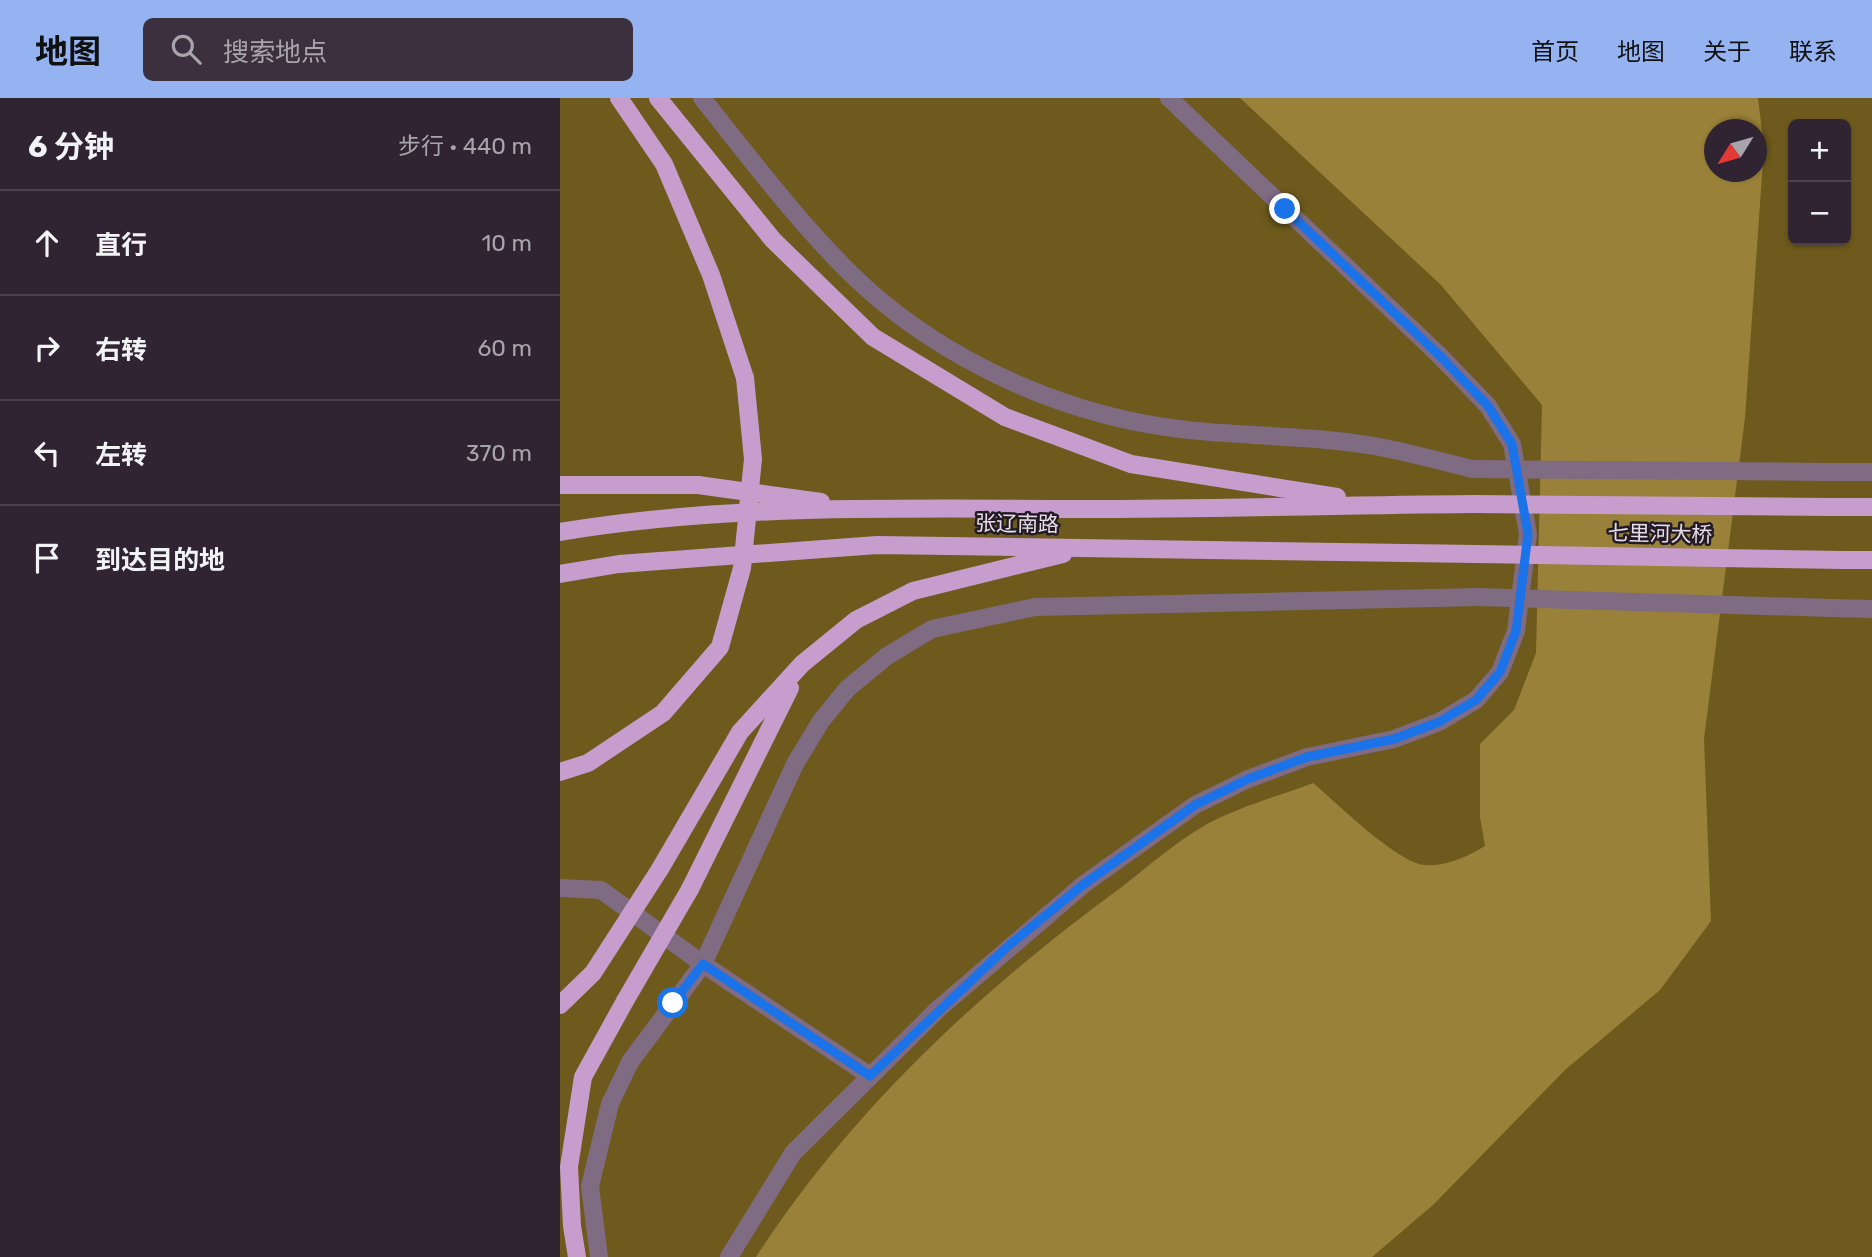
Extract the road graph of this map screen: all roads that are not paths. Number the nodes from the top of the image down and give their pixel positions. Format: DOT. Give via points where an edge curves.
graph roads {
  1 [pos="619,98"];
  2 [pos="658,98"];
  3 [pos="702,98"];
  4 [pos="1169,98"];
  5 [pos="1872,472"];
  6 [pos="560,485"];
  7 [pos="1472,504"];
  8 [pos="1385,505"];
  9 [pos="1872,507"];
  10 [pos="860,508"];
  11 [pos="560,532"];
  12 [pos="1089,548"];
  13 [pos="1475,554"];
  14 [pos="1872,560"];
  15 [pos="560,574"];
  16 [pos="1872,609"];
  17 [pos="802,664"];
  18 [pos="560,772"];
  19 [pos="560,888"];
  20 [pos="703,964"];
  21 [pos="560,1005"];
  22 [pos="870,1076"];
  23 [pos="577,1257"];
  24 [pos="599,1257"];
  25 [pos="729,1257"];
  1 -- 18 [label="main road, bridge" via="664,164 712,275 745,378 751,473 742,568 720,648 663,713 588,763"];
  2 -- 8 [label="main road" via="773,240 873,337 1005,417 1131,464"];
  3 -- 5 [label="street, bridge" via="850,273 902,316 975,364 1050,397 1147,424 1373,446 1472,468"];
  4 -- 22 [label="street" via="1440,356 1494,415 1512,444 1528,534 1516,631 1500,672 1476,700 1439,722 1394,739 1307,757 1195,805 1084,884 1007,947"];
  6 -- 10 [label="main road" via="698,485"];
  7 -- 8 [label="main road, 张辽南路"];
  7 -- 9 [label="main road, 七里河大桥, bridge"];
  8 -- 10 [label="main road, 张辽南路"];
  10 -- 11 [label="main road, 张辽南路" via="613,523"];
  12 -- 13 [label="main road, 张辽南路"];
  12 -- 15 [label="main road, 张辽南路" via="877,545 619,564"];
  12 -- 17 [label="main road" via="913,591 856,620"];
  13 -- 14 [label="main road, 七里河大桥, bridge"];
  16 -- 20 [label="street, bridge" via="1478,597 1035,607 932,629 887,656 847,689 821,721 795,764"];
  17 -- 21 [label="main road, bridge" via="740,732 593,973"];
  17 -- 23 [label="main road, bridge" via="690,889 583,1077 569,1167"];
  19 -- 20 [label="street" via="601,890"];
  20 -- 22 [label="street"];
  20 -- 24 [label="street" via="629,1062 610,1104 590,1186"];
  22 -- 25 [label="street" via="793,1153"];
}
